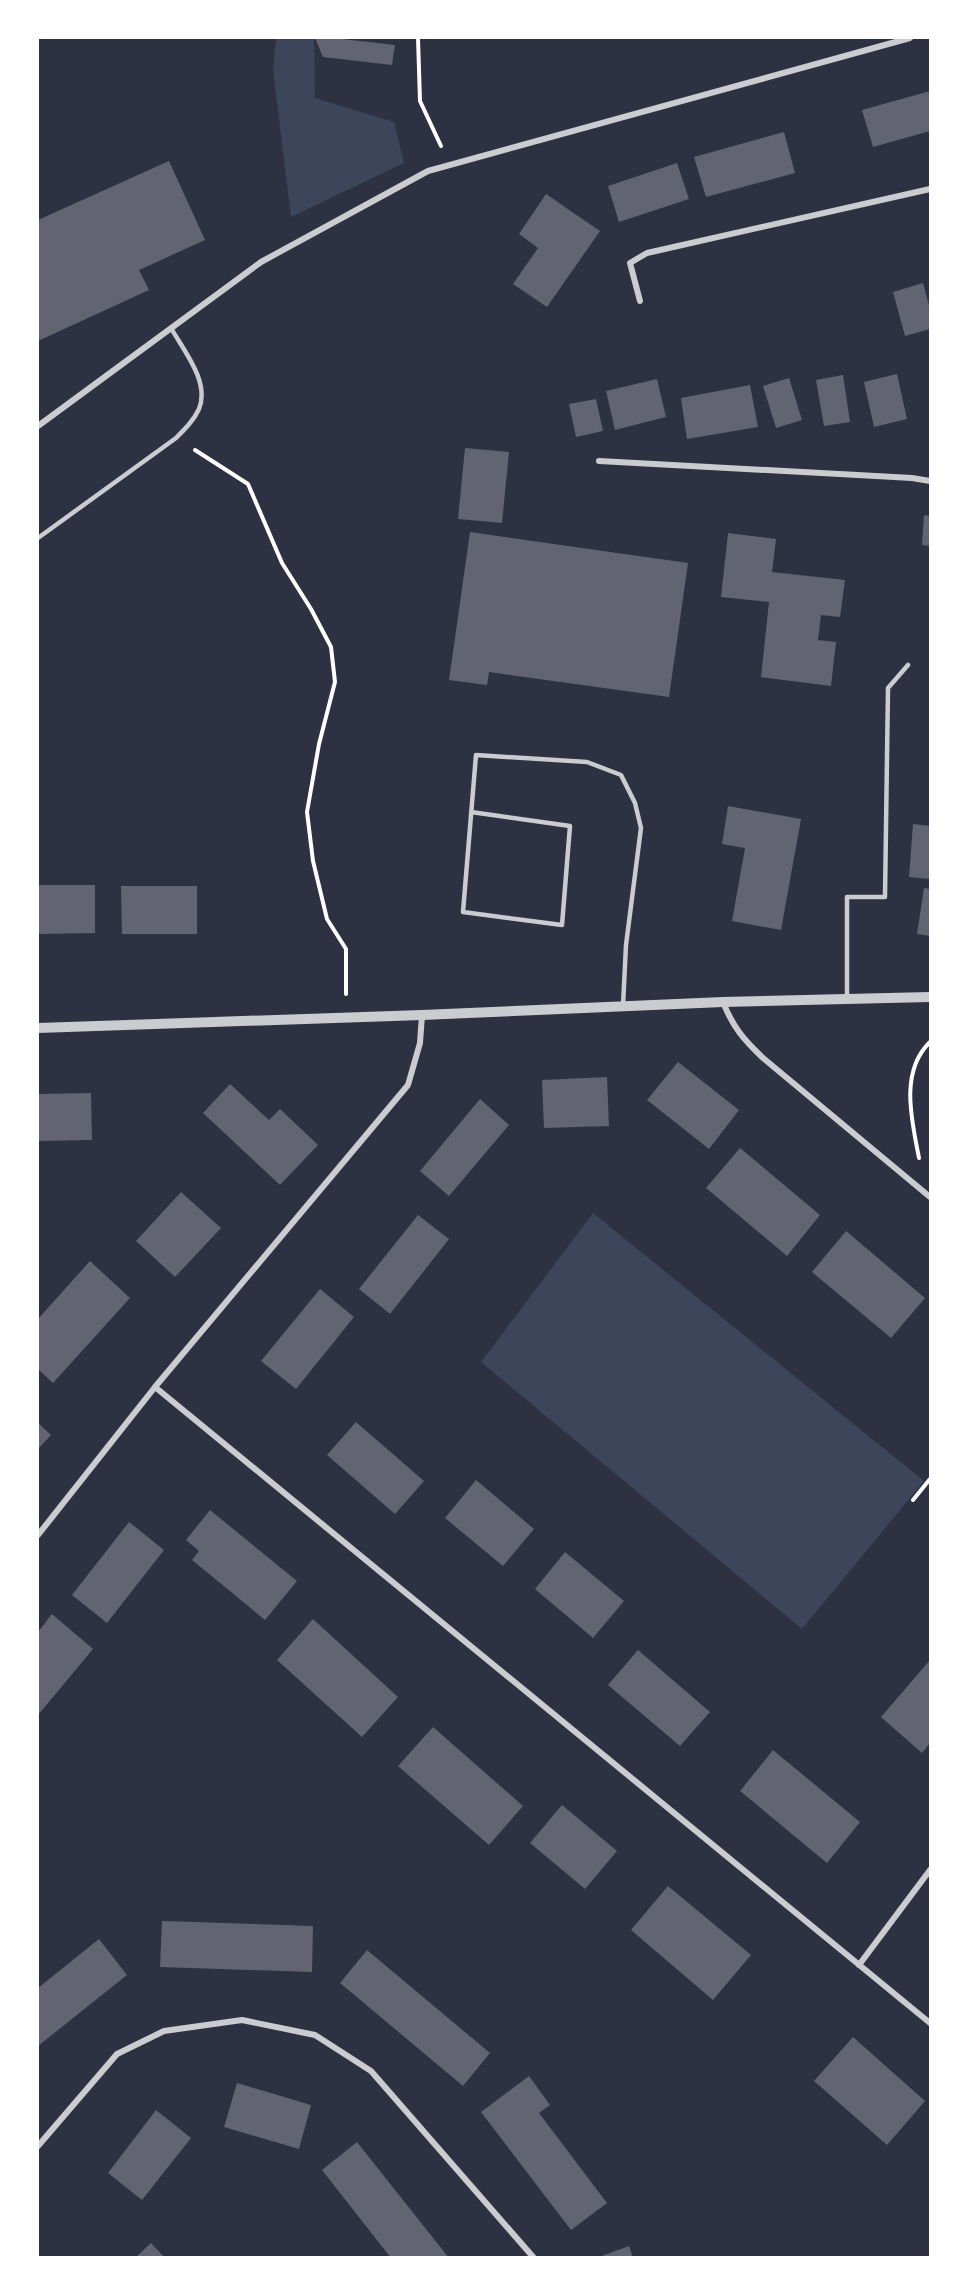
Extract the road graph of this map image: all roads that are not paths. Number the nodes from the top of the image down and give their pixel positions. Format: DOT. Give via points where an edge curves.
graph roads {
  1 [pos="909,38"];
  2 [pos="930,189"];
  3 [pos="640,301"];
  4 [pos="171,328"];
  5 [pos="38,426"];
  6 [pos="599,461"];
  7 [pos="930,481"];
  8 [pos="38,538"];
  9 [pos="908,664"];
  10 [pos="471,812"];
  11 [pos="930,997"];
  12 [pos="847,998"];
  13 [pos="723,1002"];
  14 [pos="623,1007"];
  15 [pos="422,1016"];
  16 [pos="38,1028"];
  17 [pos="928,1195"];
  18 [pos="155,1387"];
  19 [pos="38,1535"];
  20 [pos="930,1870"];
  21 [pos="860,1965"];
  22 [pos="930,2023"];
  23 [pos="38,2146"];
  24 [pos="534,2258"];
  1 -- 4 [label="street" via="429,171 261,262"];
  2 -- 3 [label="street" via="647,253 630,263"];
  4 -- 5 [label="street"];
  4 -- 8 [label="lane" via="201,383 200,407 193,420 176,438"];
  6 -- 7 [label="street"];
  9 -- 12 [label="lane" via="888,688 885,897 847,897"];
  10 -- 10 [label="lane" via="570,826 562,926 463,912"];
  10 -- 14 [label="lane" via="476,755 587,762 621,775 635,803 641,828 626,945"];
  11 -- 12 [label="street"];
  12 -- 13 [label="street"];
  13 -- 14 [label="street"];
  13 -- 17 [label="street" via="733,1025 756,1052"];
  14 -- 15 [label="street"];
  15 -- 16 [label="street"];
  15 -- 18 [label="street" via="420,1043 408,1085"];
  18 -- 19 [label="street"];
  18 -- 21 [label="street"];
  20 -- 21 [label="street"];
  21 -- 22 [label="street"];
  23 -- 24 [label="street" via="117,2054 164,2031 242,2020 315,2035 371,2071"];
}
